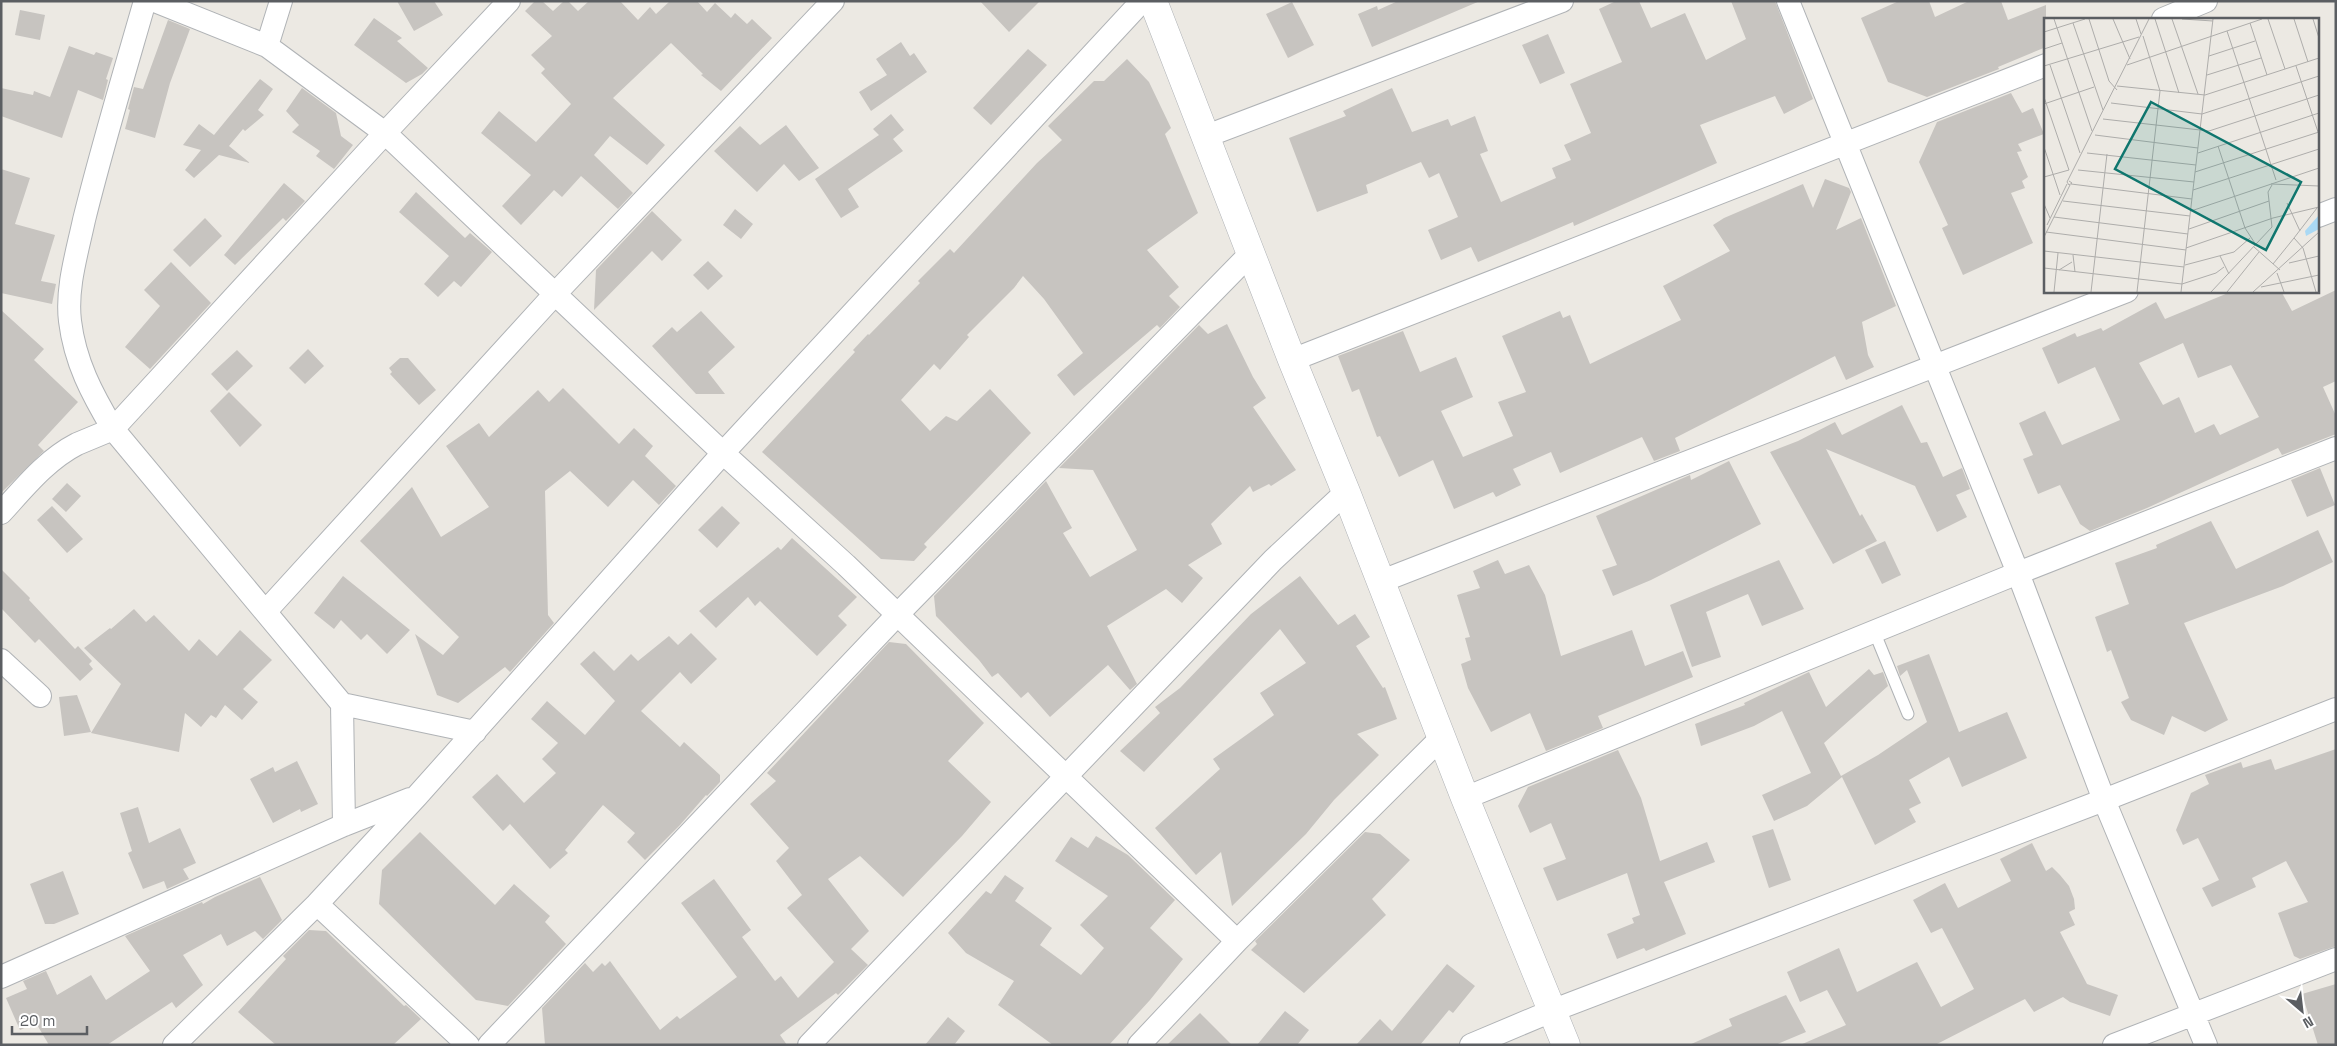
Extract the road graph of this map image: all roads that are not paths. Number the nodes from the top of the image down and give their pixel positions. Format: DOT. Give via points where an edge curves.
graph roads {
  1 [pos="145,1"];
  2 [pos="155,1"];
  3 [pos="281,1"];
  4 [pos="509,1"];
  5 [pos="833,1"];
  6 [pos="1142,1"];
  7 [pos="1154,1"];
  8 [pos="1562,1"];
  9 [pos="1788,1"];
  10 [pos="2206,1"];
  11 [pos="2165,18"];
  12 [pos="267,46"];
  13 [pos="2044,66"];
  14 [pos="385,133"];
  15 [pos="1204,136"];
  16 [pos="1846,145"];
  17 [pos="2336,209"];
  18 [pos="2320,215"];
  19 [pos="1251,253"];
  20 [pos="2124,292"];
  21 [pos="554,295"];
  22 [pos="1292,360"];
  23 [pos="1934,366"];
  24 [pos="113,429"];
  25 [pos="2336,448"];
  26 [pos="723,454"];
  27 [pos="1346,492"];
  28 [pos="1,513"];
  29 [pos="2018,573"];
  30 [pos="1382,581"];
  31 [pos="266,611"];
  32 [pos="898,614"];
  33 [pos="1874,631"];
  34 [pos="1,660"];
  35 [pos="40,696"];
  36 [pos="342,704"];
  37 [pos="2336,709"];
  38 [pos="1908,714"];
  39 [pos="475,732"];
  40 [pos="1442,738"];
  41 [pos="1065,775"];
  42 [pos="417,796"];
  43 [pos="1466,798"];
  44 [pos="2104,800"];
  45 [pos="344,825"];
  46 [pos="317,904"];
  47 [pos="1237,941"];
  48 [pos="2336,960"];
  49 [pos="1,977"];
  50 [pos="1554,1010"];
  51 [pos="2193,1014"];
  52 [pos="174,1045"];
  53 [pos="468,1045"];
  54 [pos="489,1045"];
  55 [pos="809,1045"];
  56 [pos="1139,1045"];
  57 [pos="1471,1045"];
  58 [pos="1566,1045"];
  59 [pos="2114,1045"];
  60 [pos="2206,1045"];
  1 -- 24 [label="street" via="97,170 72,274 70,319 76,356 90,391"];
  2 -- 12 [label="street"];
  3 -- 12 [label="street"];
  4 -- 14 [label="street"];
  5 -- 21 [label="street"];
  6 -- 26 [label="street"];
  7 -- 15 [label="street"];
  8 -- 15 [label="street"];
  9 -- 16 [label="street"];
  10 -- 11 [label="street"];
  12 -- 14 [label="street"];
  13 -- 16 [label="street"];
  14 -- 21 [label="street"];
  14 -- 24 [label="street"];
  15 -- 19 [label="street"];
  16 -- 22 [label="street"];
  16 -- 23 [label="street"];
  17 -- 18 [label="street"];
  19 -- 22 [label="street"];
  19 -- 32 [label="street"];
  20 -- 23 [label="street"];
  21 -- 26 [label="street"];
  21 -- 31 [label="street"];
  22 -- 27 [label="street"];
  23 -- 29 [label="street"];
  23 -- 30 [label="street"];
  24 -- 28 [label="street" via="76,445 55,459"];
  24 -- 31 [label="street"];
  25 -- 29 [label="street"];
  26 -- 32 [label="street"];
  26 -- 39 [label="street"];
  27 -- 30 [label="street"];
  27 -- 41 [label="street" via="1273,560"];
  29 -- 33 [label="street"];
  29 -- 44 [label="street"];
  30 -- 40 [label="street"];
  31 -- 36 [label="street"];
  32 -- 41 [label="street"];
  32 -- 54 [label="street"];
  33 -- 38 [label="lane"];
  33 -- 43 [label="street"];
  34 -- 35 [label="street"];
  36 -- 39 [label="street"];
  36 -- 45 [label="street"];
  37 -- 44 [label="street"];
  39 -- 42 [label="street"];
  40 -- 43 [label="street"];
  40 -- 47 [label="street"];
  41 -- 47 [label="street"];
  41 -- 55 [label="street"];
  42 -- 45 [label="street"];
  42 -- 46 [label="street"];
  43 -- 50 [label="street"];
  44 -- 50 [label="street"];
  44 -- 51 [label="street"];
  45 -- 49 [label="street"];
  46 -- 52 [label="street"];
  46 -- 53 [label="street"];
  47 -- 56 [label="street"];
  48 -- 51 [label="street"];
  50 -- 57 [label="street"];
  50 -- 58 [label="street"];
  51 -- 59 [label="street"];
  51 -- 60 [label="street"];
}
